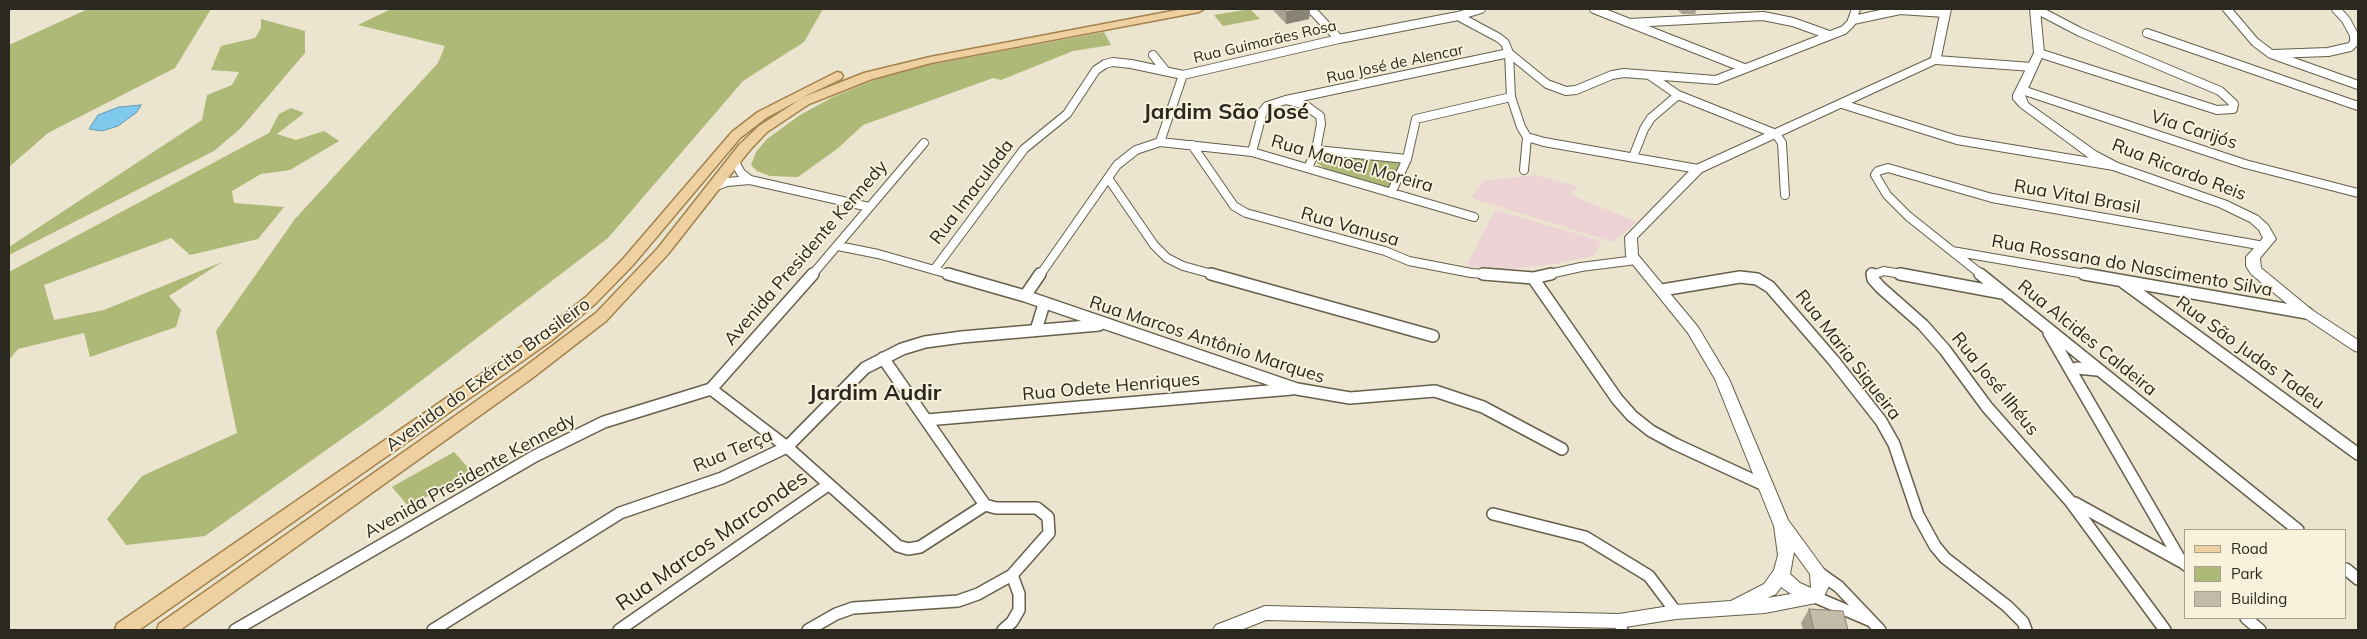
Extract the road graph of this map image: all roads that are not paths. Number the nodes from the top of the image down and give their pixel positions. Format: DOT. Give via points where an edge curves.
graph roads {
  1 [pos="1154,9"];
  2 [pos="1199,9"];
  3 [pos="1310,9"];
  4 [pos="1481,9"];
  5 [pos="1594,9"];
  6 [pos="1856,9"];
  7 [pos="2035,9"];
  8 [pos="2227,9"];
  9 [pos="2336,9"];
  10 [pos="1946,11"];
  11 [pos="1458,16"];
  12 [pos="1853,20"];
  13 [pos="1630,23"];
  14 [pos="2146,33"];
  15 [pos="1829,35"];
  16 [pos="1339,39"];
  17 [pos="2038,53"];
  18 [pos="1509,54"];
  19 [pos="2271,54"];
  20 [pos="1153,55"];
  21 [pos="1936,60"];
  22 [pos="2032,67"];
  23 [pos="1744,68"];
  24 [pos="1165,70"];
  25 [pos="1648,74"];
  26 [pos="1183,75"];
  27 [pos="2358,85"];
  28 [pos="2022,90"];
  29 [pos="1678,95"];
  30 [pos="1511,97"];
  31 [pos="1286,100"];
  32 [pos="1842,104"];
  33 [pos="2358,106"];
  34 [pos="1776,134"];
  35 [pos="736,135"];
  36 [pos="1527,137"];
  37 [pos="1160,142"];
  38 [pos="924,143"];
  39 [pos="1192,145"];
  40 [pos="744,148"];
  41 [pos="1316,150"];
  42 [pos="1252,152"];
  43 [pos="1633,157"];
  44 [pos="1406,159"];
  45 [pos="735,162"];
  46 [pos="2114,166"];
  47 [pos="1308,168"];
  48 [pos="1888,168"];
  49 [pos="1698,169"];
  50 [pos="1524,170"];
  51 [pos="1108,178"];
  52 [pos="750,180"];
  53 [pos="716,186"];
  54 [pos="2358,192"];
  55 [pos="1392,193"];
  56 [pos="1785,195"];
  57 [pos="870,207"];
  58 [pos="1474,217"];
  59 [pos="838,246"];
  60 [pos="2264,246"];
  61 [pos="1951,250"];
  62 [pos="1636,260"];
  63 [pos="934,270"];
  64 [pos="1533,278"];
  65 [pos="2120,280"];
  66 [pos="1662,290"];
  67 [pos="2004,293"];
  68 [pos="1025,296"];
  69 [pos="1044,304"];
  70 [pos="2307,313"];
  71 [pos="1105,325"];
  72 [pos="2046,327"];
  73 [pos="1036,330"];
  74 [pos="1433,336"];
  75 [pos="2358,347"];
  76 [pos="883,358"];
  77 [pos="2101,372"];
  78 [pos="2073,374"];
  79 [pos="711,389"];
  80 [pos="1297,389"];
  81 [pos="926,420"];
  82 [pos="787,447"];
  83 [pos="1562,449"];
  84 [pos="2358,454"];
  85 [pos="828,485"];
  86 [pos="1764,485"];
  87 [pos="2070,501"];
  88 [pos="984,505"];
  89 [pos="1493,514"];
  90 [pos="1781,523"];
  91 [pos="2297,529"];
  92 [pos="2184,563"];
  93 [pos="1783,569"];
  94 [pos="2347,570"];
  95 [pos="1818,572"];
  96 [pos="1012,575"];
  97 [pos="2358,579"];
  98 [pos="1816,597"];
  99 [pos="1732,608"];
  100 [pos="1676,612"];
  101 [pos="2247,619"];
  102 [pos="1621,625"];
  103 [pos="1876,626"];
  104 [pos="124,630"];
  105 [pos="166,630"];
  106 [pos="235,630"];
  107 [pos="433,630"];
  108 [pos="619,630"];
  109 [pos="808,630"];
  110 [pos="1003,630"];
  111 [pos="1222,630"];
  112 [pos="2026,630"];
  113 [pos="2166,630"];
  114 [pos="2260,630"];
  1 -- 35 [label="main road, Avenida do Exército Brasileiro" via="941,48 871,65 818,84 762,115"];
  2 -- 40 [label="main road, Avenida do Exército Brasileiro" via="930,60 868,76 805,101 763,129"];
  3 -- 16 [label="street"];
  4 -- 11 [label="street, Rua Guimarães Rosa"];
  5 -- 13 [label="street"];
  6 -- 12 [label="street"];
  7 -- 17 [label="main road"];
  7 -- 17 [label="street" via="2220,91 2234,104 2233,109 2217,110"];
  8 -- 19 [label="street" via="2255,42"];
  9 -- 19 [label="street" via="2354,35 2354,43 2350,47 2328,52"];
  10 -- 12 [label="street" via="1900,10"];
  10 -- 21 [label="main road"];
  11 -- 16 [label="street, Rua Guimarães Rosa"];
  11 -- 18 [label="street" via="1499,38"];
  12 -- 15 [label="street" via="1844,30"];
  13 -- 15 [label="street" via="1763,16 1793,22"];
  13 -- 23 [label="street"];
  14 -- 33 [label="street"];
  15 -- 23 [label="street"];
  16 -- 26 [label="street, Rua Guimarães Rosa"];
  17 -- 22 [label="main road"];
  18 -- 25 [label="street" via="1556,90 1576,90 1612,75"];
  18 -- 30 [label="street"];
  18 -- 31 [label="street, Rua José de Alencar"];
  19 -- 27 [label="street"];
  20 -- 24 [label="street"];
  21 -- 22 [label="street"];
  21 -- 32 [label="main road"];
  22 -- 28 [label="main road"];
  23 -- 25 [label="street" via="1716,80"];
  24 -- 26 [label="street, Rua Imaculada"];
  24 -- 63 [label="street, Rua Imaculada" via="1113,62 1099,66 1067,114 1024,149"];
  25 -- 29 [label="street"];
  26 -- 37 [label="street, Rua Guimarães Rosa"];
  28 -- 46 [label="main road, Rua Ricardo Reis" via="2019,99 2024,105 2093,155"];
  28 -- 54 [label="street, Via Carijós" via="2245,164"];
  29 -- 34 [label="street"];
  29 -- 43 [label="street" via="1651,118"];
  30 -- 36 [label="street"];
  30 -- 44 [label="street" via="1416,119"];
  31 -- 41 [label="street" via="1305,105 1320,116"];
  31 -- 42 [label="street" via="1267,106 1263,111"];
  32 -- 34 [label="main road"];
  32 -- 46 [label="street" via="1957,140"];
  34 -- 49 [label="main road"];
  34 -- 56 [label="street" via="1782,143"];
  35 -- 40 [label="main road"];
  35 -- 104 [label="main road, Avenida do Exército Brasileiro" via="628,262 591,300 546,337"];
  36 -- 43 [label="street"];
  36 -- 50 [label="street"];
  37 -- 39 [label="street, Rua Manoel Moreira"];
  37 -- 51 [label="street" via="1126,156"];
  38 -- 57 [label="street, Avenida Presidente Kennedy"];
  39 -- 42 [label="street, Rua Manoel Moreira"];
  39 -- 64 [label="street, Rua Vanusa" via="1234,206 1254,216 1409,261 1471,273"];
  40 -- 45 [label="main road, Avenida do Exército Brasileiro"];
  41 -- 44 [label="street"];
  41 -- 47 [label="street"];
  42 -- 47 [label="street, Rua Manoel Moreira"];
  43 -- 49 [label="street"];
  44 -- 55 [label="street"];
  45 -- 52 [label="street"];
  45 -- 53 [label="main road, Avenida do Exército Brasileiro"];
  46 -- 60 [label="main road, Rua Ricardo Reis" via="2240,211 2264,228 2270,239"];
  47 -- 55 [label="street, Rua Manoel Moreira"];
  48 -- 60 [label="street, Rua Vital Brasil" via="1992,198"];
  48 -- 61 [label="street, Rua Alcides Caldeira" via="1875,175 1887,196"];
  49 -- 62 [label="main road" via="1631,237 1632,256"];
  51 -- 68 [label="street"];
  51 -- 74 [label="street" via="1166,258 1183,266"];
  52 -- 53 [label="street"];
  52 -- 57 [label="street"];
  53 -- 105 [label="main road, Avenida do Exército Brasileiro" via="663,251 601,317 525,375"];
  55 -- 58 [label="street, Rua Manoel Moreira"];
  57 -- 59 [label="street, Avenida Presidente Kennedy"];
  59 -- 63 [label="street, Rua Marcos Antônio Marques"];
  59 -- 79 [label="street, Avenida Presidente Kennedy"];
  60 -- 70 [label="main road" via="2254,257 2256,271"];
  61 -- 65 [label="street, Rua Rossana do Nascimento Silva"];
  61 -- 67 [label="street, Rua Alcides Caldeira"];
  62 -- 64 [label="street, Rua Vanusa" via="1581,267"];
  62 -- 66 [label="main road"];
  63 -- 68 [label="street, Rua Marcos Antônio Marques"];
  64 -- 86 [label="street" via="1632,416 1675,444"];
  65 -- 70 [label="street, Rua Rossana do Nascimento Silva"];
  65 -- 84 [label="street, Rua São Judas Tadeu"];
  66 -- 86 [label="main road" via="1714,364"];
  66 -- 112 [label="street, Rua Maria Siqueira" via="1740,277 1757,279 1770,287 1881,421 1894,444 1918,515 1935,546 2007,606 2023,622"];
  67 -- 72 [label="street, Rua Alcides Caldeira"];
  67 -- 87 [label="street, Rua José Ilhéus" via="1884,271 1872,274 1880,287 1923,324 1946,350 1988,407"];
  68 -- 69 [label="street, Rua Marcos Antônio Marques"];
  69 -- 71 [label="street, Rua Marcos Antônio Marques"];
  69 -- 73 [label="street"];
  70 -- 75 [label="main road"];
  71 -- 73 [label="street, Rua Terça"];
  71 -- 80 [label="street, Rua Marcos Antônio Marques"];
  72 -- 77 [label="street, Rua Alcides Caldeira"];
  72 -- 78 [label="street"];
  73 -- 76 [label="street, Rua Terça" via="925,342"];
  76 -- 81 [label="street"];
  76 -- 82 [label="street, Rua Terça" via="845,387"];
  77 -- 78 [label="street" via="2093,368 2076,368"];
  77 -- 91 [label="street, Rua Alcides Caldeira"];
  78 -- 92 [label="street"];
  79 -- 82 [label="street"];
  79 -- 106 [label="street, Avenida Presidente Kennedy" via="604,422 535,456"];
  80 -- 81 [label="street, Rua Odete Henriques"];
  80 -- 83 [label="street, Rua Marcos Antônio Marques" via="1350,398 1435,392 1483,407"];
  81 -- 88 [label="street"];
  82 -- 85 [label="street"];
  82 -- 107 [label="street, Rua Terça" via="722,478 620,513"];
  85 -- 88 [label="street" via="898,546 908,549 925,544"];
  85 -- 108 [label="street, Rua Marcos Marcondes"];
  86 -- 90 [label="main road"];
  87 -- 92 [label="street"];
  87 -- 113 [label="street, Rua José Ilhéus"];
  88 -- 96 [label="street" via="1038,508 1048,517 1049,533"];
  89 -- 100 [label="street" via="1585,537 1649,576"];
  90 -- 93 [label="main road"];
  90 -- 95 [label="main road"];
  93 -- 95 [label="main road"];
  93 -- 98 [label="main road" via="1794,588"];
  93 -- 99 [label="main road" via="1770,589"];
  94 -- 97 [label="street"];
  95 -- 98 [label="main road" via="1822,586"];
  95 -- 103 [label="street" via="1839,588"];
  96 -- 109 [label="street" via="958,601 853,608"];
  96 -- 110 [label="street" via="1019,594 1019,610"];
  98 -- 99 [label="main road"];
  98 -- 103 [label="street"];
  99 -- 100 [label="main road"];
  100 -- 102 [label="main road"];
  101 -- 114 [label="street"];
  102 -- 111 [label="main road" via="1265,613"];
}
